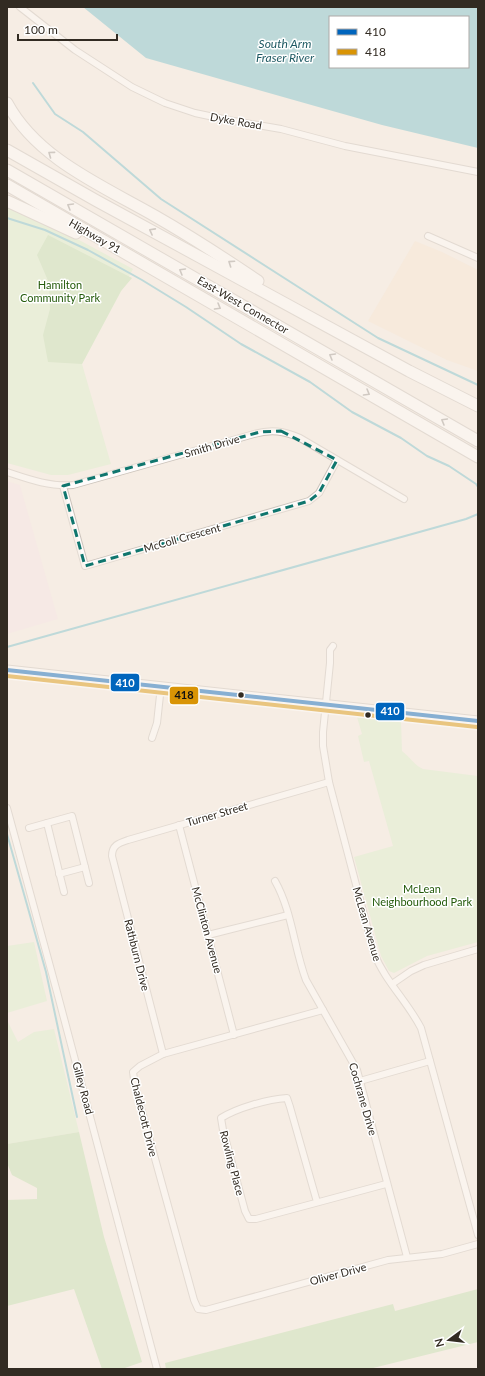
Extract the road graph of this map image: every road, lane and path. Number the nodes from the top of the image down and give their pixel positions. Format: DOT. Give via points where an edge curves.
graph roads {
  1 [pos="20,7"];
  2 [pos="7,103"];
  3 [pos="7,150"];
  4 [pos="7,170"];
  5 [pos="478,172"];
  6 [pos="7,185"];
  7 [pos="7,201"];
  8 [pos="428,236"];
  9 [pos="478,258"];
  10 [pos="184,287"];
  11 [pos="310,316"];
  12 [pos="478,406"];
  13 [pos="478,441"];
  14 [pos="478,457"];
  15 [pos="337,460"];
  16 [pos="7,472"];
  17 [pos="63,486"];
  18 [pos="404,500"];
  19 [pos="333,646"];
  20 [pos="7,670"];
  21 [pos="161,686"];
  22 [pos="326,704"];
  23 [pos="478,721"];
  24 [pos="152,738"];
  25 [pos="329,782"];
  26 [pos="7,808"];
  27 [pos="47,823"];
  28 [pos="179,825"];
  29 [pos="29,828"];
  30 [pos="112,856"];
  31 [pos="85,867"];
  32 [pos="59,874"];
  33 [pos="275,881"];
  34 [pos="89,883"];
  35 [pos="64,892"];
  36 [pos="288,915"];
  37 [pos="208,935"];
  38 [pos="478,949"];
  39 [pos="392,984"];
  40 [pos="323,1010"];
  41 [pos="234,1035"];
  42 [pos="163,1054"];
  43 [pos="430,1061"];
  44 [pos="360,1081"];
  45 [pos="386,1184"];
  46 [pos="316,1202"];
  47 [pos="478,1235"];
  48 [pos="478,1244"];
  49 [pos="407,1257"];
  50 [pos="198,1309"];
  51 [pos="157,1369"];
  1 -- 5 [label="street, Dyke Road" via="75,50 132,88 165,103 195,113 282,129 345,146"];
  11 -- 2 [label="highway, one-way" via="213,251 45,149 22,127"];
  11 -- 3 [label="highway, one-way"];
  13 -- 4 [label="highway, East-West Connector, one-way"];
  6 -- 10 [label="highway, Highway 91"];
  7 -- 10 [label="highway"];
  8 -- 9 [label="street"];
  10 -- 14 [label="highway, East-West Connector, one-way"];
  11 -- 12 [label="highway"];
  15 -- 17 [label="street, Smith Drive" via="288,433 265,431 79,484"];
  15 -- 17 [label="street, McColl Crescent" via="319,493 309,501 85,566"];
  15 -- 18 [label="street, Smith Drive"];
  16 -- 17 [label="street, Smith Drive"];
  19 -- 22 [label="street, McLean Avenue" via="330,650"];
  20 -- 21 [label="main road"];
  21 -- 22 [label="main road"];
  21 -- 24 [label="street" via="157,723"];
  22 -- 23 [label="main road"];
  22 -- 25 [label="street, McLean Avenue" via="322,746"];
  25 -- 28 [label="street, Turner Street"];
  25 -- 39 [label="street, McLean Avenue" via="374,953 379,966"];
  26 -- 51 [label="street, Gilley Road"];
  27 -- 29 [label="street"];
  27 -- 31 [label="street" via="72,816"];
  27 -- 32 [label="street"];
  28 -- 30 [label="street, Turner Street" via="119,842 112,850"];
  28 -- 37 [label="street, McClinton Avenue"];
  30 -- 42 [label="street, Rathburn Drive"];
  31 -- 32 [label="street"];
  31 -- 34 [label="street"];
  32 -- 35 [label="street"];
  33 -- 36 [label="street, Cochrane Drive"];
  36 -- 37 [label="street"];
  36 -- 40 [label="street, Cochrane Drive" via="306,980"];
  37 -- 41 [label="street, McClinton Avenue"];
  38 -- 39 [label="street" via="424,964"];
  39 -- 43 [label="street, McLean Avenue" via="416,1017"];
  40 -- 41 [label="street, Chaldecott Drive"];
  40 -- 44 [label="street, Cochrane Drive" via="351,1058"];
  41 -- 42 [label="street, Chaldecott Drive"];
  42 -- 50 [label="street, Chaldecott Drive" via="133,1072"];
  43 -- 44 [label="street"];
  43 -- 47 [label="street, McLean Avenue"];
  44 -- 45 [label="street, Cochrane Drive"];
  45 -- 46 [label="street, Rowling Place"];
  45 -- 49 [label="street, Cochrane Drive"];
  46 -- 46 [label="street, Rowling Place" via="249,1219 221,1118 231,1111 277,1098 287,1098"];
  48 -- 49 [label="street, Oliver Drive" via="442,1254"];
  49 -- 50 [label="street, Oliver Drive" via="206,1310"];
}
